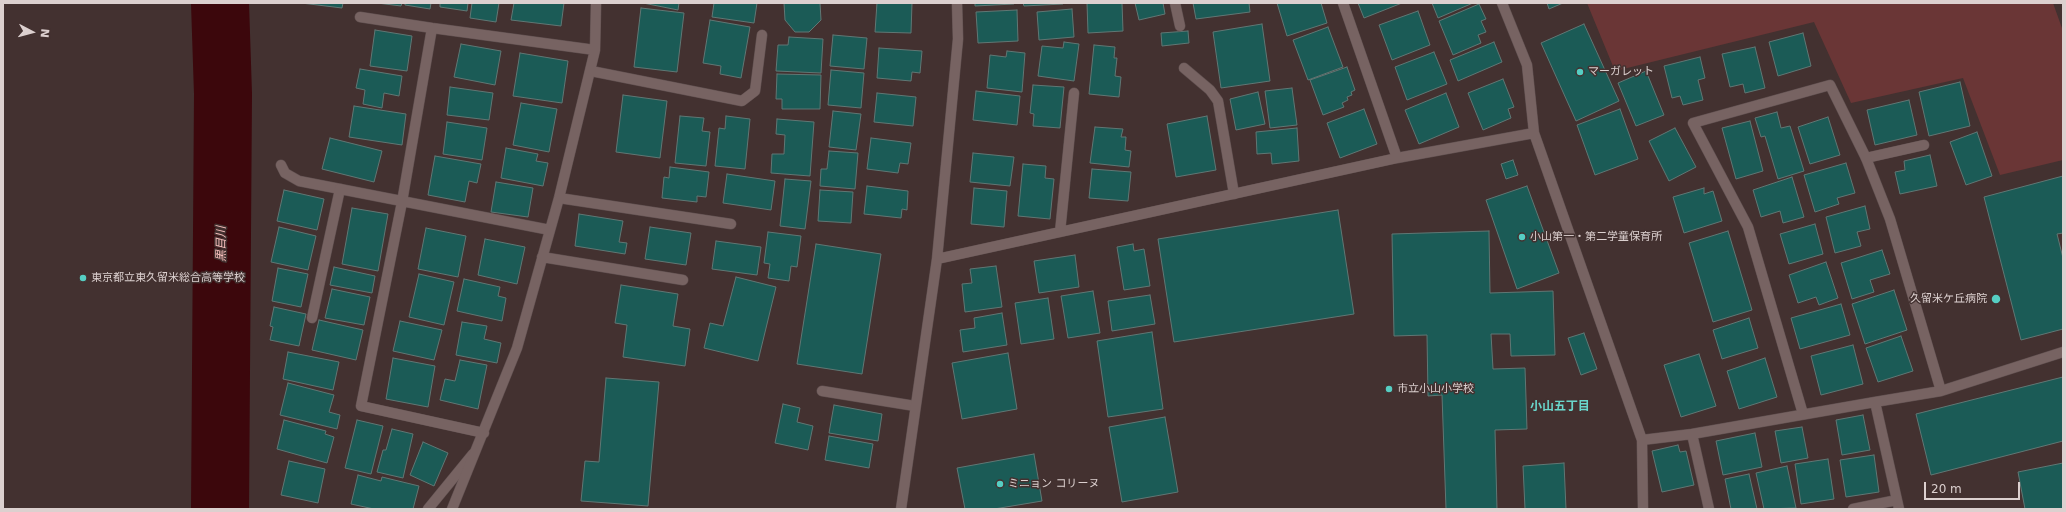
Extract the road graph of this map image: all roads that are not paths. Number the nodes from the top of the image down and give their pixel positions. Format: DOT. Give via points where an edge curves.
graph roads {
  1 [pos="596,3"];
  2 [pos="957,3"];
  3 [pos="1175,3"];
  4 [pos="1343,3"];
  5 [pos="1502,3"];
  6 [pos="360,17"];
  7 [pos="1180,26"];
  8 [pos="432,28"];
  9 [pos="762,35"];
  10 [pos="595,50"];
  11 [pos="1184,68"];
  12 [pos="591,70"];
  13 [pos="1074,93"];
  14 [pos="1534,133"];
  15 [pos="1924,145"];
  16 [pos="1398,158"];
  17 [pos="1866,158"];
  18 [pos="281,165"];
  19 [pos="340,189"];
  20 [pos="1234,194"];
  21 [pos="559,198"];
  22 [pos="402,202"];
  23 [pos="731,224"];
  24 [pos="550,230"];
  25 [pos="1060,232"];
  26 [pos="542,257"];
  27 [pos="937,258"];
  28 [pos="683,280"];
  29 [pos="312,318"];
  30 [pos="2063,352"];
  31 [pos="822,391"];
  32 [pos="1941,391"];
  33 [pos="1875,402"];
  34 [pos="916,406"];
  35 [pos="1803,414"];
  36 [pos="484,433"];
  37 [pos="1692,434"];
  38 [pos="1642,440"];
  39 [pos="477,450"];
  40 [pos="1898,504"];
  41 [pos="428,509"];
  42 [pos="452,509"];
  43 [pos="901,509"];
  44 [pos="1643,509"];
  45 [pos="1709,509"];
  46 [pos="1853,509"];
  1 -- 10 [label="street"];
  2 -- 27 [label="street" via="958,38"];
  3 -- 7 [label="street"];
  4 -- 16 [label="street"];
  5 -- 14 [label="street" via="1527,66"];
  6 -- 8 [label="street"];
  8 -- 10 [label="street"];
  8 -- 22 [label="street"];
  9 -- 12 [label="street" via="755,91 742,101"];
  10 -- 12 [label="street"];
  11 -- 20 [label="street" via="1210,90 1218,101"];
  12 -- 21 [label="street"];
  13 -- 25 [label="street"];
  14 -- 16 [label="street"];
  14 -- 38 [label="street"];
  15 -- 17 [label="street"];
  16 -- 20 [label="street"];
  17 -- 32 [label="street" via="1890,219"];
  17 -- 35 [label="street" via="1830,86 1693,123 1748,227"];
  18 -- 19 [label="street" via="285,173 299,181"];
  19 -- 22 [label="street"];
  19 -- 29 [label="street"];
  20 -- 25 [label="street"];
  21 -- 23 [label="street"];
  21 -- 24 [label="street"];
  22 -- 24 [label="street"];
  22 -- 36 [label="street" via="361,406"];
  24 -- 26 [label="street"];
  25 -- 27 [label="street"];
  26 -- 28 [label="street"];
  26 -- 36 [label="street" via="517,348"];
  27 -- 34 [label="street"];
  30 -- 32 [label="street"];
  31 -- 34 [label="street"];
  32 -- 33 [label="street"];
  33 -- 35 [label="street"];
  33 -- 40 [label="street"];
  34 -- 43 [label="street"];
  35 -- 37 [label="street"];
  36 -- 39 [label="street"];
  37 -- 38 [label="street"];
  37 -- 45 [label="street"];
  38 -- 44 [label="street"];
  39 -- 41 [label="street"];
  39 -- 42 [label="street"];
  40 -- 46 [label="street"];
}
